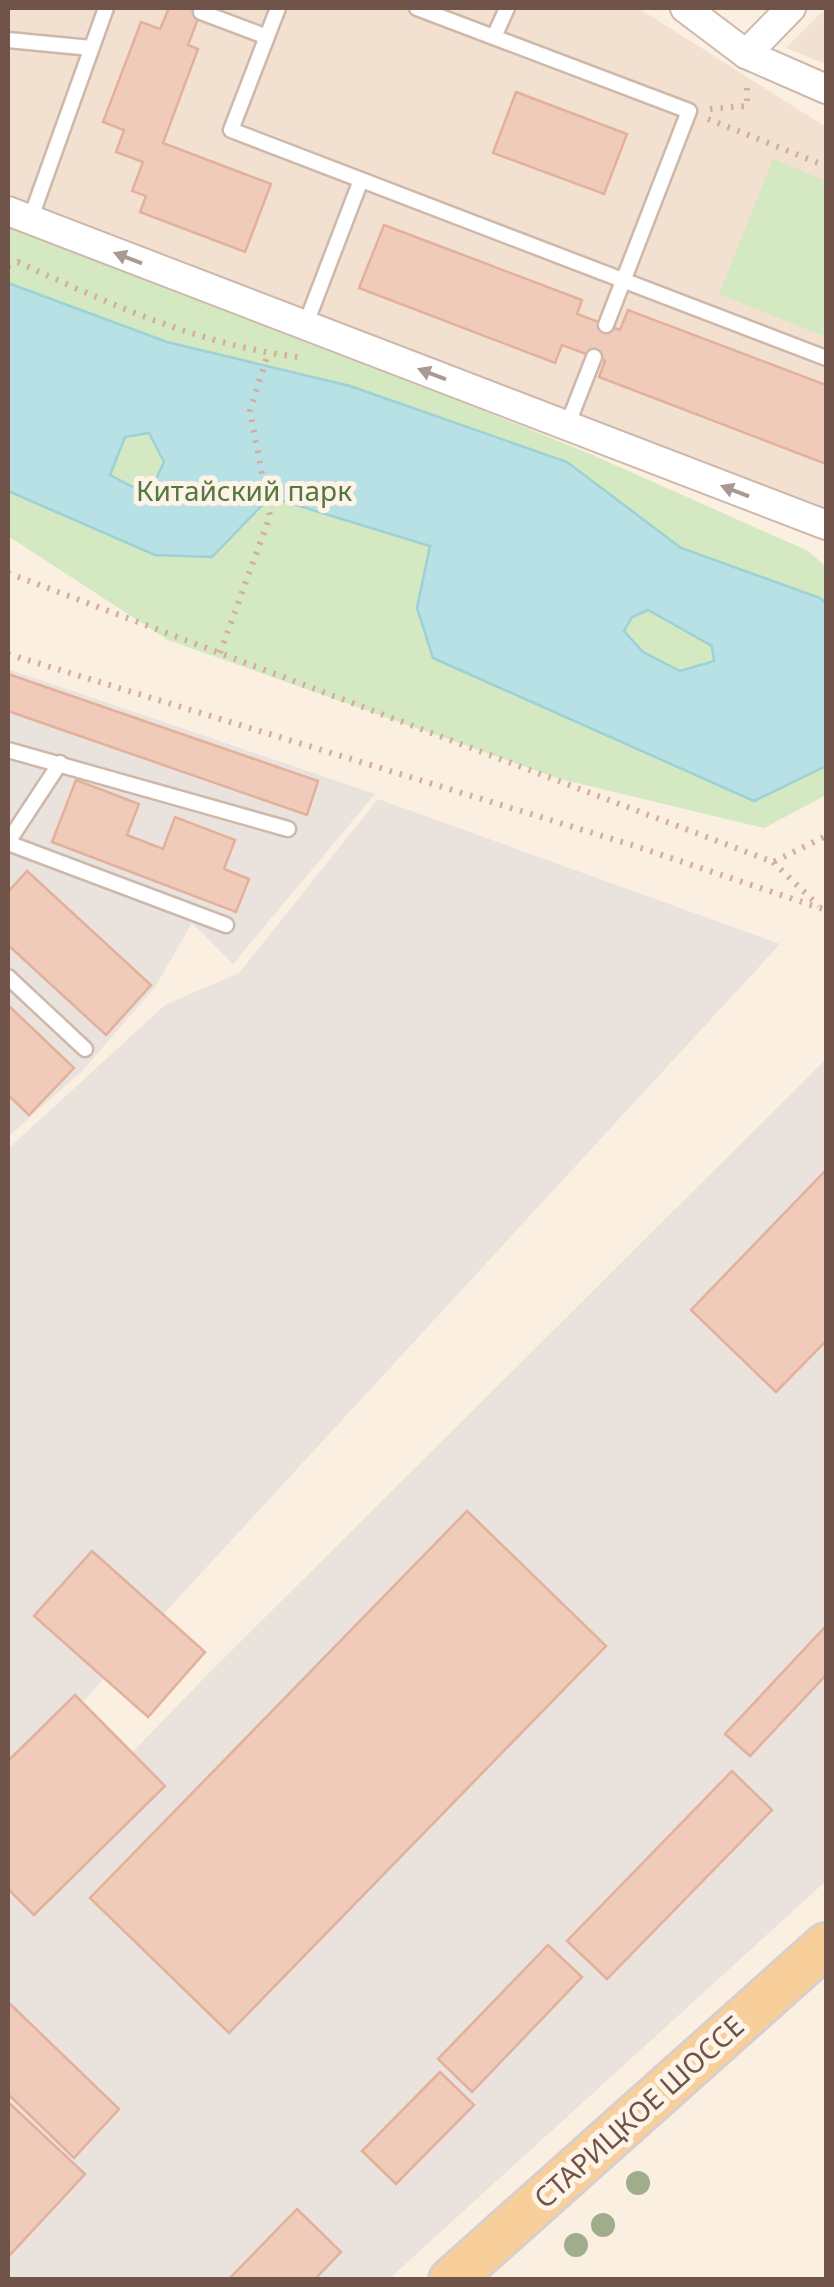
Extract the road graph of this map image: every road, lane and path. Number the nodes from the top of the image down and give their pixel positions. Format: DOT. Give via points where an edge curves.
graph roads {
  1 [pos="106,8"];
  2 [pos="278,8"];
  3 [pos="417,8"];
  4 [pos="507,8"];
  5 [pos="684,8"];
  6 [pos="791,8"];
  7 [pos="200,12"];
  8 [pos="266,37"];
  9 [pos="494,37"];
  10 [pos="8,40"];
  11 [pos="91,48"];
  12 [pos="746,54"];
  13 [pos="826,89"];
  14 [pos="688,111"];
  15 [pos="826,166"];
  16 [pos="361,180"];
  17 [pos="19,216"];
  18 [pos="8,266"];
  19 [pos="624,280"];
  20 [pos="606,325"];
  21 [pos="305,326"];
  22 [pos="268,353"];
  23 [pos="594,357"];
  24 [pos="826,358"];
  25 [pos="314,359"];
  26 [pos="567,426"];
  27 [pos="826,526"];
  28 [pos="8,574"];
  29 [pos="220,653"];
  30 [pos="8,654"];
  31 [pos="8,750"];
  32 [pos="60,763"];
  33 [pos="288,829"];
  34 [pos="826,836"];
  35 [pos="8,842"];
  36 [pos="773,862"];
  37 [pos="824,909"];
  38 [pos="226,925"];
  39 [pos="8,977"];
  40 [pos="85,1049"];
  41 [pos="826,1946"];
  42 [pos="451,2280"];
  1 -- 11 [label="lane"];
  2 -- 8 [label="lane"];
  3 -- 9 [label="lane"];
  4 -- 9 [label="lane"];
  5 -- 12 [label="street"];
  6 -- 12 [label="street"];
  7 -- 8 [label="lane"];
  8 -- 16 [label="lane" via="231,130"];
  9 -- 14 [label="lane"];
  10 -- 11 [label="lane"];
  11 -- 17 [label="lane"];
  12 -- 13 [label="street"];
  12 -- 14 [label="path" via="748,106"];
  14 -- 15 [label="path"];
  14 -- 19 [label="lane"];
  16 -- 19 [label="lane"];
  16 -- 21 [label="lane"];
  21 -- 17 [label="street, one-way"];
  18 -- 22 [label="path" via="18,262 98,299"];
  19 -- 20 [label="lane"];
  19 -- 24 [label="lane"];
  26 -- 21 [label="street, one-way"];
  22 -- 25 [label="path"];
  22 -- 29 [label="path" via="250,411 270,516"];
  23 -- 26 [label="lane"];
  27 -- 26 [label="street, one-way"];
  28 -- 29 [label="path"];
  29 -- 36 [label="path"];
  30 -- 37 [label="path"];
  31 -- 32 [label="lane"];
  32 -- 33 [label="lane"];
  32 -- 35 [label="lane"];
  34 -- 36 [label="path"];
  35 -- 38 [label="lane"];
  36 -- 37 [label="path"];
  39 -- 40 [label="lane"];
  41 -- 42 [label="main road, СТАРИЦКОЕ ШОССЕ"];
}
